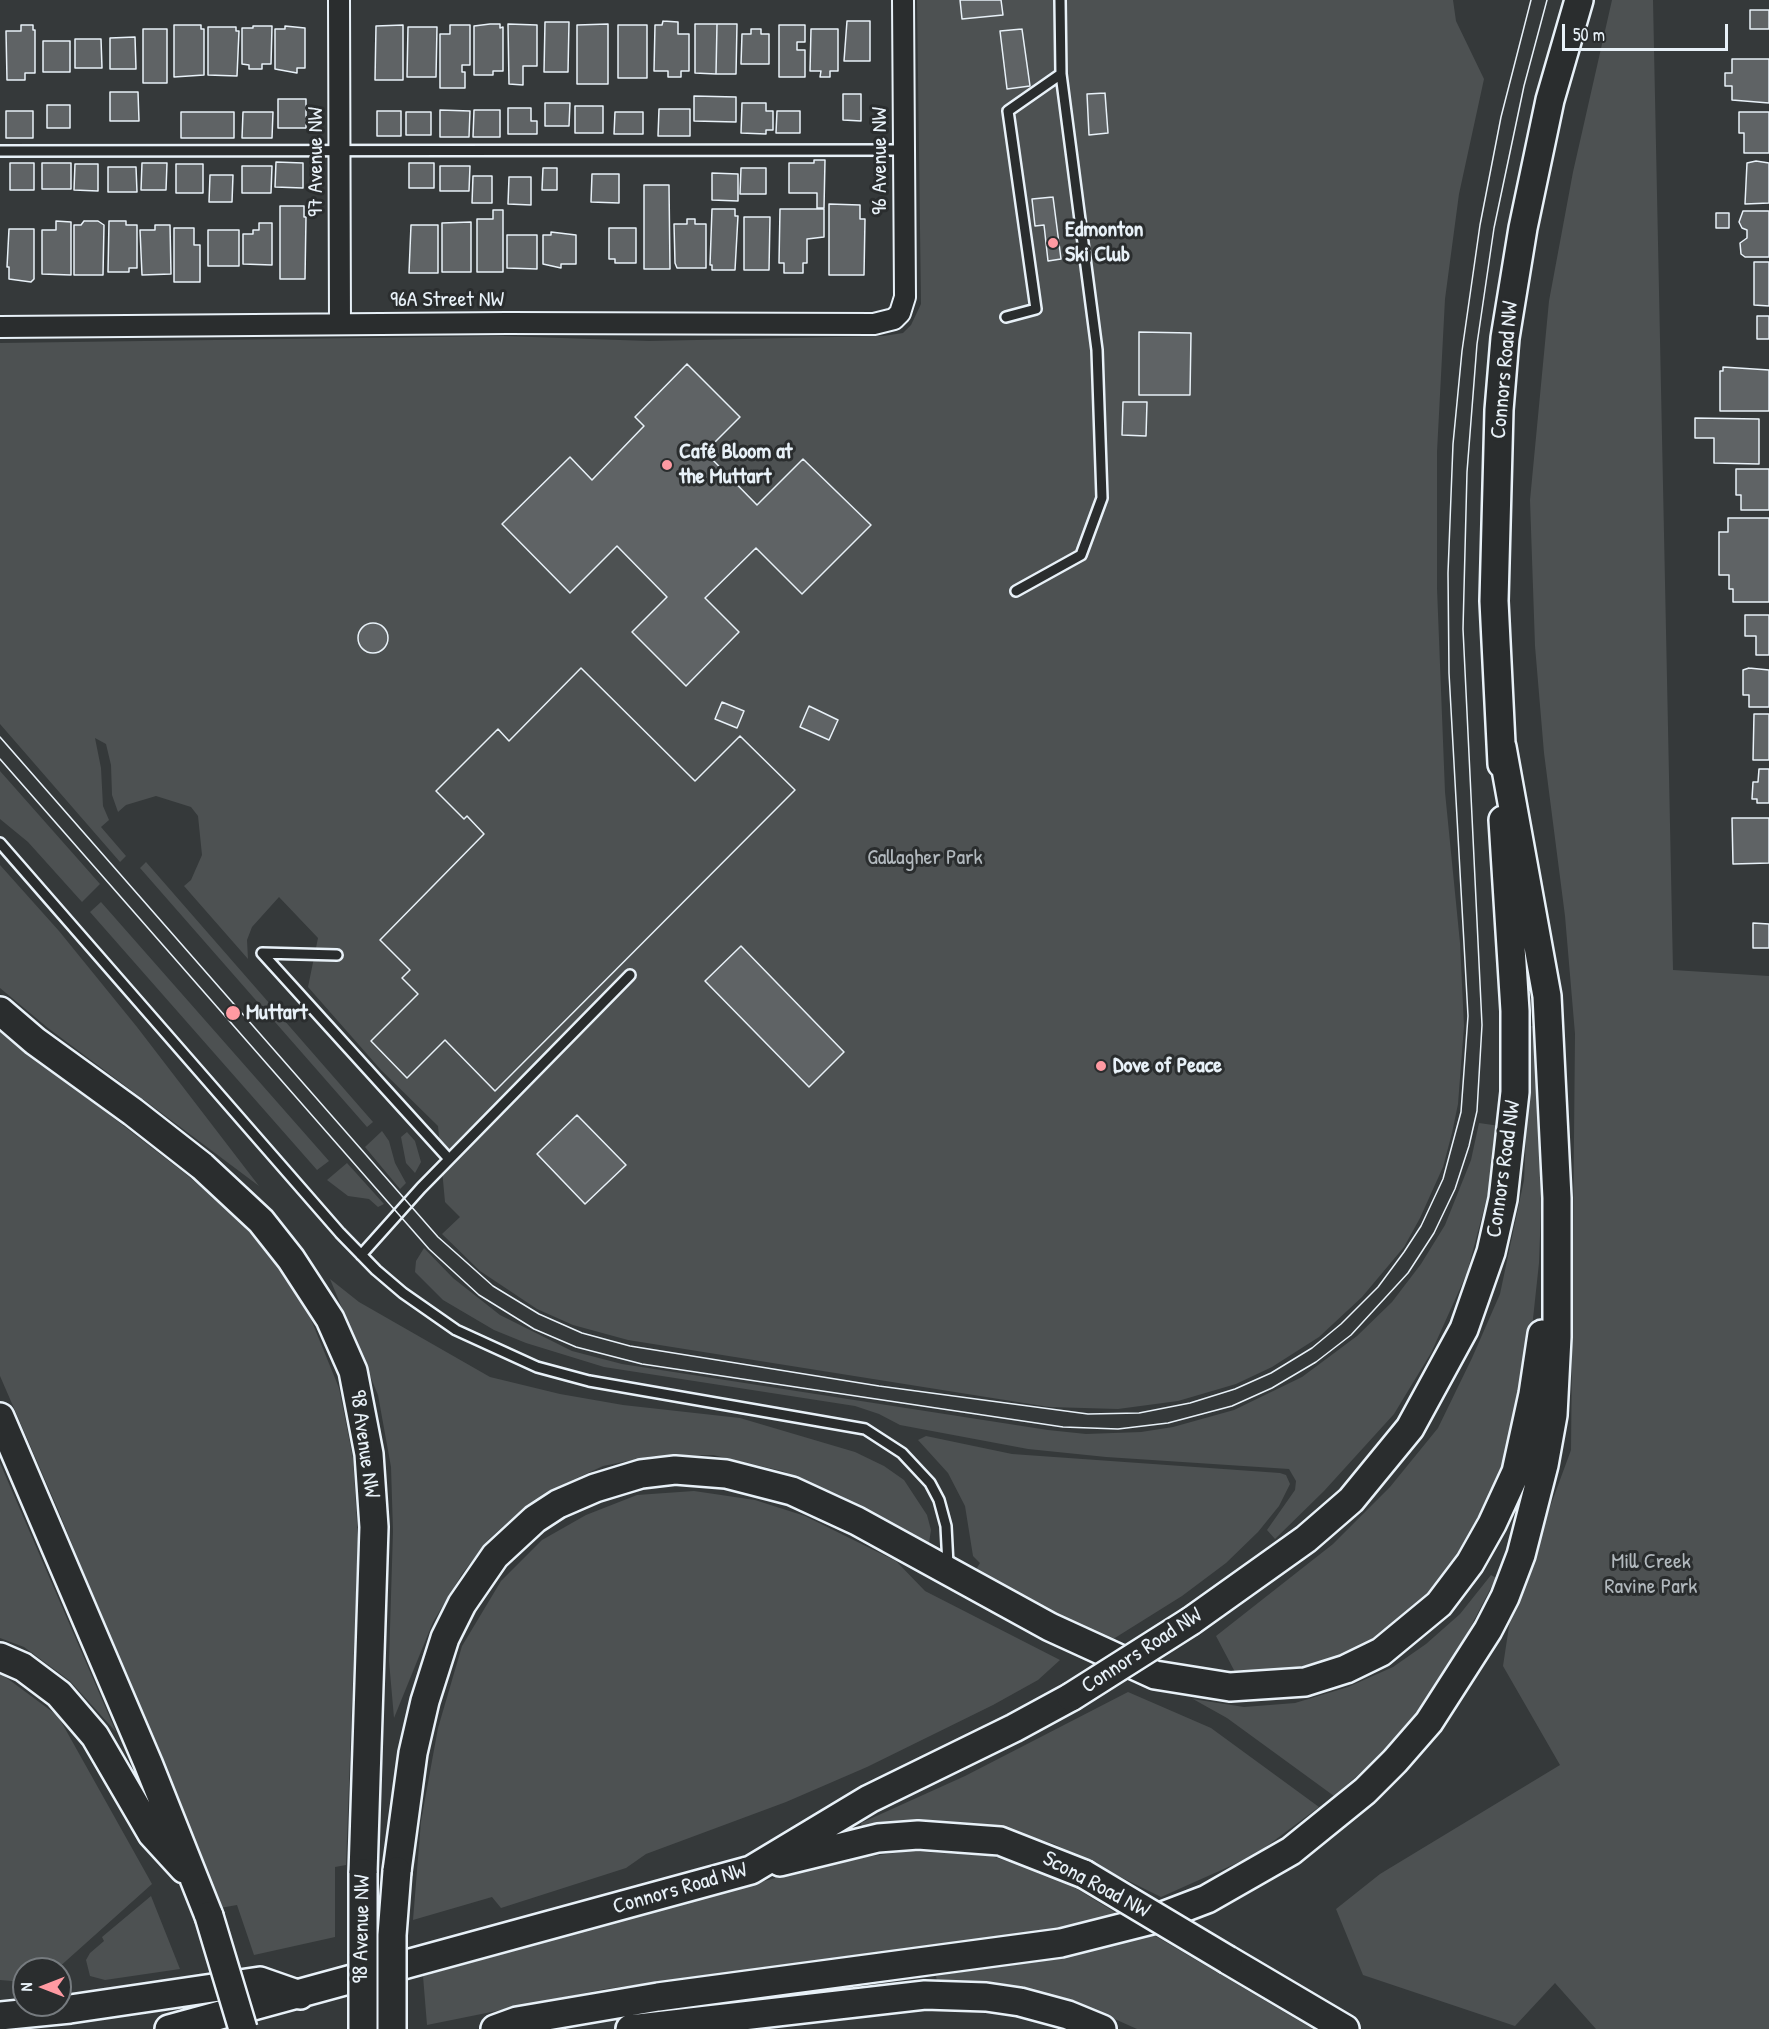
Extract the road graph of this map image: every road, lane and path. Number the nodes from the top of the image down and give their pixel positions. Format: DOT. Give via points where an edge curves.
graph roads {
  1 [pos="339,0"];
  2 [pos="903,0"];
  3 [pos="1060,0"];
  4 [pos="1579,0"];
  5 [pos="1061,74"];
  6 [pos="340,149"];
  7 [pos="904,150"];
  8 [pos="0,151"];
  9 [pos="1006,317"];
  10 [pos="894,319"];
  11 [pos="340,324"];
  12 [pos="0,327"];
  13 [pos="1016,591"];
  14 [pos="1502,747"];
  15 [pos="0,843"];
  16 [pos="337,955"];
  17 [pos="630,975"];
  18 [pos="0,1011"];
  19 [pos="449,1159"];
  20 [pos="1557,1198"];
  21 [pos="361,1255"];
  22 [pos="0,1417"];
  23 [pos="949,1571"];
  24 [pos="0,1657"];
  25 [pos="751,1870"];
  26 [pos="197,1882"];
  27 [pos="300,1995"];
  28 [pos="0,2016"];
  29 [pos="169,2029"];
  30 [pos="243,2029"];
  31 [pos="363,2029"];
  32 [pos="392,2029"];
  33 [pos="495,2029"];
  34 [pos="630,2029"];
  35 [pos="1102,2029"];
  36 [pos="1345,2029"];
  1 -- 6 [label="street, 97 Avenue NW"];
  2 -- 7 [label="street, 96 Avenue NW"];
  3 -- 5 [label="lane"];
  4 -- 14 [label="main road, Connors Road NW" via="1550,100 1505,338 1494,601"];
  5 -- 9 [label="lane" via="1008,111 1036,309"];
  5 -- 13 [label="lane" via="1097,350 1102,498 1081,555"];
  6 -- 7 [label="lane"];
  6 -- 8 [label="lane"];
  6 -- 11 [label="street, 97 Avenue NW"];
  7 -- 10 [label="street, 96 Avenue NW" via="905,297"];
  10 -- 11 [label="street, 96A Street NW" via="874,324"];
  11 -- 12 [label="street, 96A Street NW"];
  14 -- 20 [label="main road, Connors Road NW" via="1547,996"];
  14 -- 25 [label="main road, Connors Road NW, bridge" via="1504,850 1515,1011 1515,1092 1503,1199 1491,1252 1468,1318 1410,1428 1351,1500 1306,1539 1191,1621 1071,1697 869,1799"];
  15 -- 21 [label="lane"];
  16 -- 19 [label="lane" via="262,953"];
  17 -- 19 [label="lane"];
  18 -- 31 [label="main road, 98 Avenue NW, bridge" via="202,1166 261,1221 330,1319 348,1361 369,1454 374,1527 363,1873"];
  19 -- 21 [label="lane"];
  20 -- 23 [label="main road" via="1533,1394 1516,1472 1470,1563 1439,1604 1381,1652 1305,1682 1230,1687 1193,1683 1155,1675 1050,1627"];
  20 -- 33 [label="main road, Connors Road NW" via="1553,1415 1542,1476 1521,1555 1505,1597 1429,1722 1365,1791 1291,1851 1207,1899 1105,1934 919,1963 658,1996 517,2021"];
  21 -- 23 [label="lane" via="403,1293 448,1325 514,1359 589,1381 848,1424 881,1437 914,1464 939,1500 946,1526"];
  22 -- 26 [label="main road"];
  23 -- 32 [label="main road, bridge" via="792,1491 726,1474 675,1470 641,1474 595,1488 535,1519 495,1556 462,1604 445,1638 425,1701 413,1753 397,1871"];
  24 -- 26 [label="main road" via="23,1667 59,1694 95,1736 152,1834"];
  25 -- 27 [label="main road, Connors Road NW"];
  25 -- 36 [label="main road, Scona Road NW, bridge" via="878,1838 918,1835 1000,1841 1084,1874"];
  26 -- 30 [label="main road, bridge"];
  27 -- 28 [label="main road" via="260,1981"];
  27 -- 29 [label="main road, Connors Road NW"];
  34 -- 35 [label="main road" via="925,1995 986,1996 1020,2002"];
}
